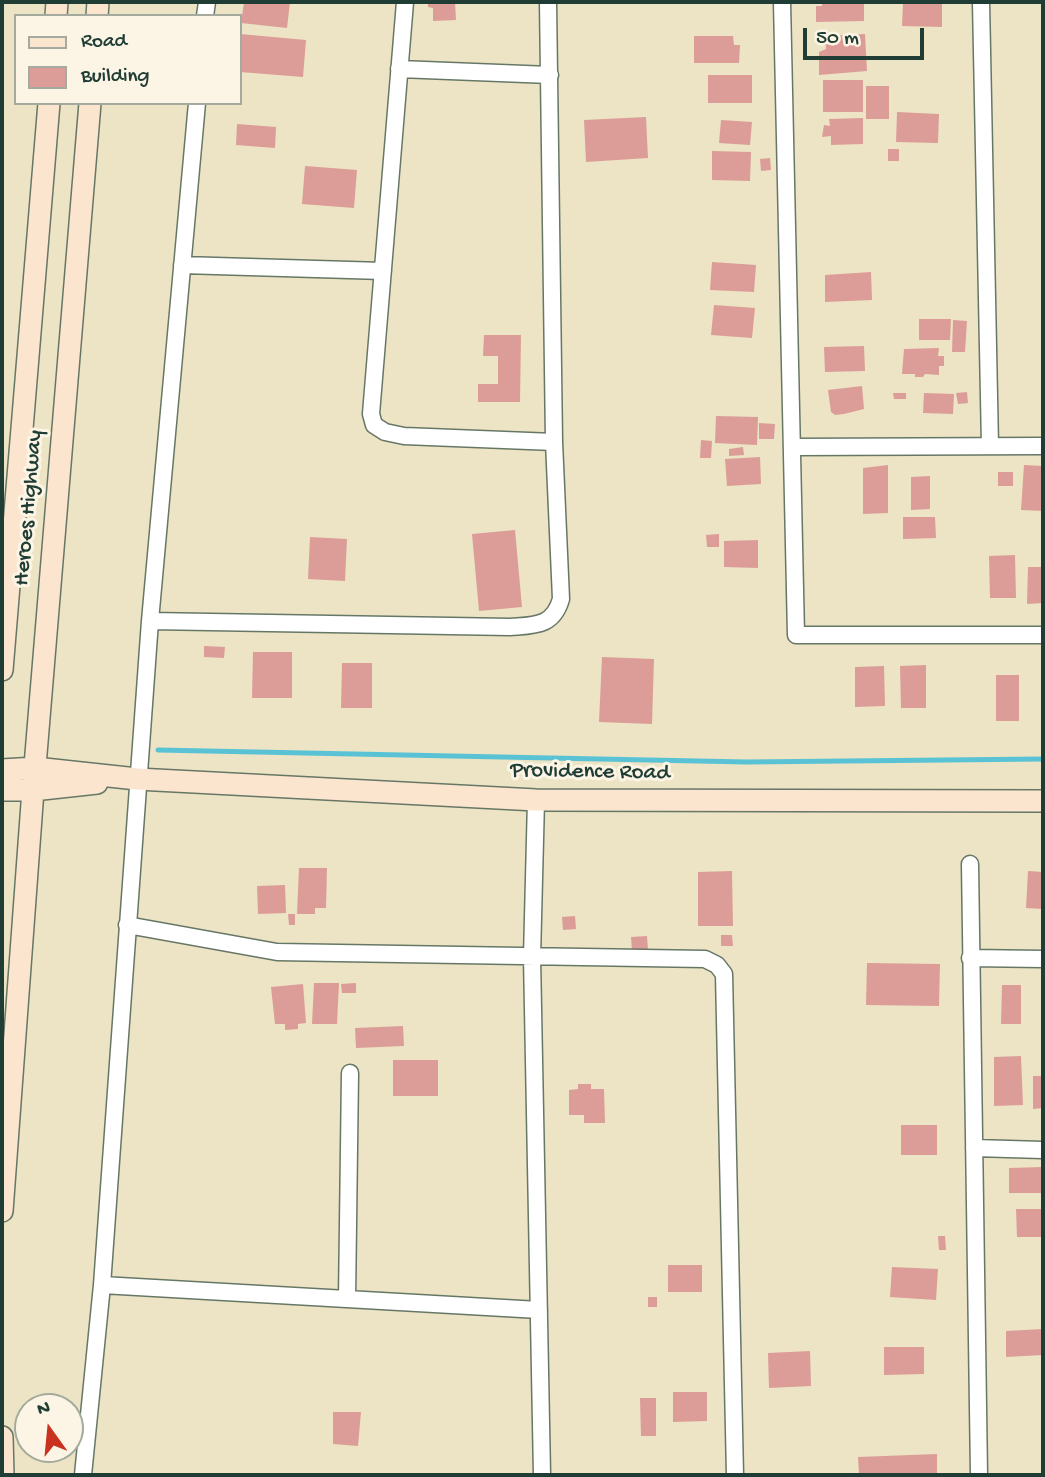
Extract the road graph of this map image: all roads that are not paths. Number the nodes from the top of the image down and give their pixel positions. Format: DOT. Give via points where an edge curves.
graph roads {
  1 [pos="405,2"];
  2 [pos="548,2"];
  3 [pos="782,2"];
  4 [pos="981,2"];
  5 [pos="399,69"];
  6 [pos="550,75"];
  7 [pos="49,105"];
  8 [pos="90,105"];
  9 [pos="197,105"];
  10 [pos="182,265"];
  11 [pos="383,271"];
  12 [pos="554,442"];
  13 [pos="990,446"];
  14 [pos="1043,446"];
  15 [pos="792,447"];
  16 [pos="149,621"];
  17 [pos="1043,635"];
  18 [pos="2,667"];
  19 [pos="35,768"];
  20 [pos="2,769"];
  21 [pos="137,779"];
  22 [pos="2,790"];
  23 [pos="33,790"];
  24 [pos="537,800"];
  25 [pos="1043,801"];
  26 [pos="970,864"];
  27 [pos="127,925"];
  28 [pos="532,957"];
  29 [pos="970,958"];
  30 [pos="1043,959"];
  31 [pos="350,1073"];
  32 [pos="974,1148"];
  33 [pos="1043,1150"];
  34 [pos="2,1211"];
  35 [pos="102,1285"];
  36 [pos="347,1299"];
  37 [pos="539,1310"];
  38 [pos="2,1437"];
  39 [pos="3,1475"];
  40 [pos="83,1475"];
  41 [pos="542,1475"];
  42 [pos="735,1475"];
  43 [pos="979,1475"];
  1 -- 5 [label="street"];
  2 -- 6 [label="street"];
  3 -- 15 [label="street"];
  4 -- 13 [label="street"];
  5 -- 6 [label="street"];
  5 -- 11 [label="street"];
  6 -- 12 [label="street"];
  7 -- 18 [label="main road, Heroes Highway"];
  8 -- 19 [label="main road, Heroes Highway"];
  9 -- 10 [label="street"];
  10 -- 11 [label="street"];
  10 -- 16 [label="street"];
  11 -- 12 [label="street" via="371,414 374,425 404,436"];
  12 -- 16 [label="street" via="561,600 541,625"];
  13 -- 14 [label="street"];
  13 -- 15 [label="street"];
  15 -- 17 [label="street" via="796,635"];
  16 -- 21 [label="street"];
  19 -- 20 [label="main road, Providence Road"];
  19 -- 21 [label="main road, Providence Road"];
  19 -- 23 [label="main road, Heroes Highway"];
  21 -- 23 [label="main road, Providence Road"];
  21 -- 24 [label="main road, Providence Road"];
  21 -- 27 [label="street"];
  22 -- 23 [label="main road, Providence Road"];
  23 -- 34 [label="main road, Heroes Highway"];
  24 -- 25 [label="main road, Providence Road"];
  24 -- 28 [label="street"];
  26 -- 29 [label="street"];
  27 -- 28 [label="street" via="277,952"];
  27 -- 35 [label="street"];
  28 -- 37 [label="street"];
  28 -- 42 [label="street" via="705,959 724,974"];
  29 -- 30 [label="street"];
  29 -- 32 [label="street"];
  31 -- 36 [label="street"];
  32 -- 33 [label="street"];
  32 -- 43 [label="street"];
  35 -- 36 [label="street"];
  35 -- 40 [label="street"];
  36 -- 37 [label="street"];
  37 -- 41 [label="street"];
  38 -- 39 [label="main road"];
}
